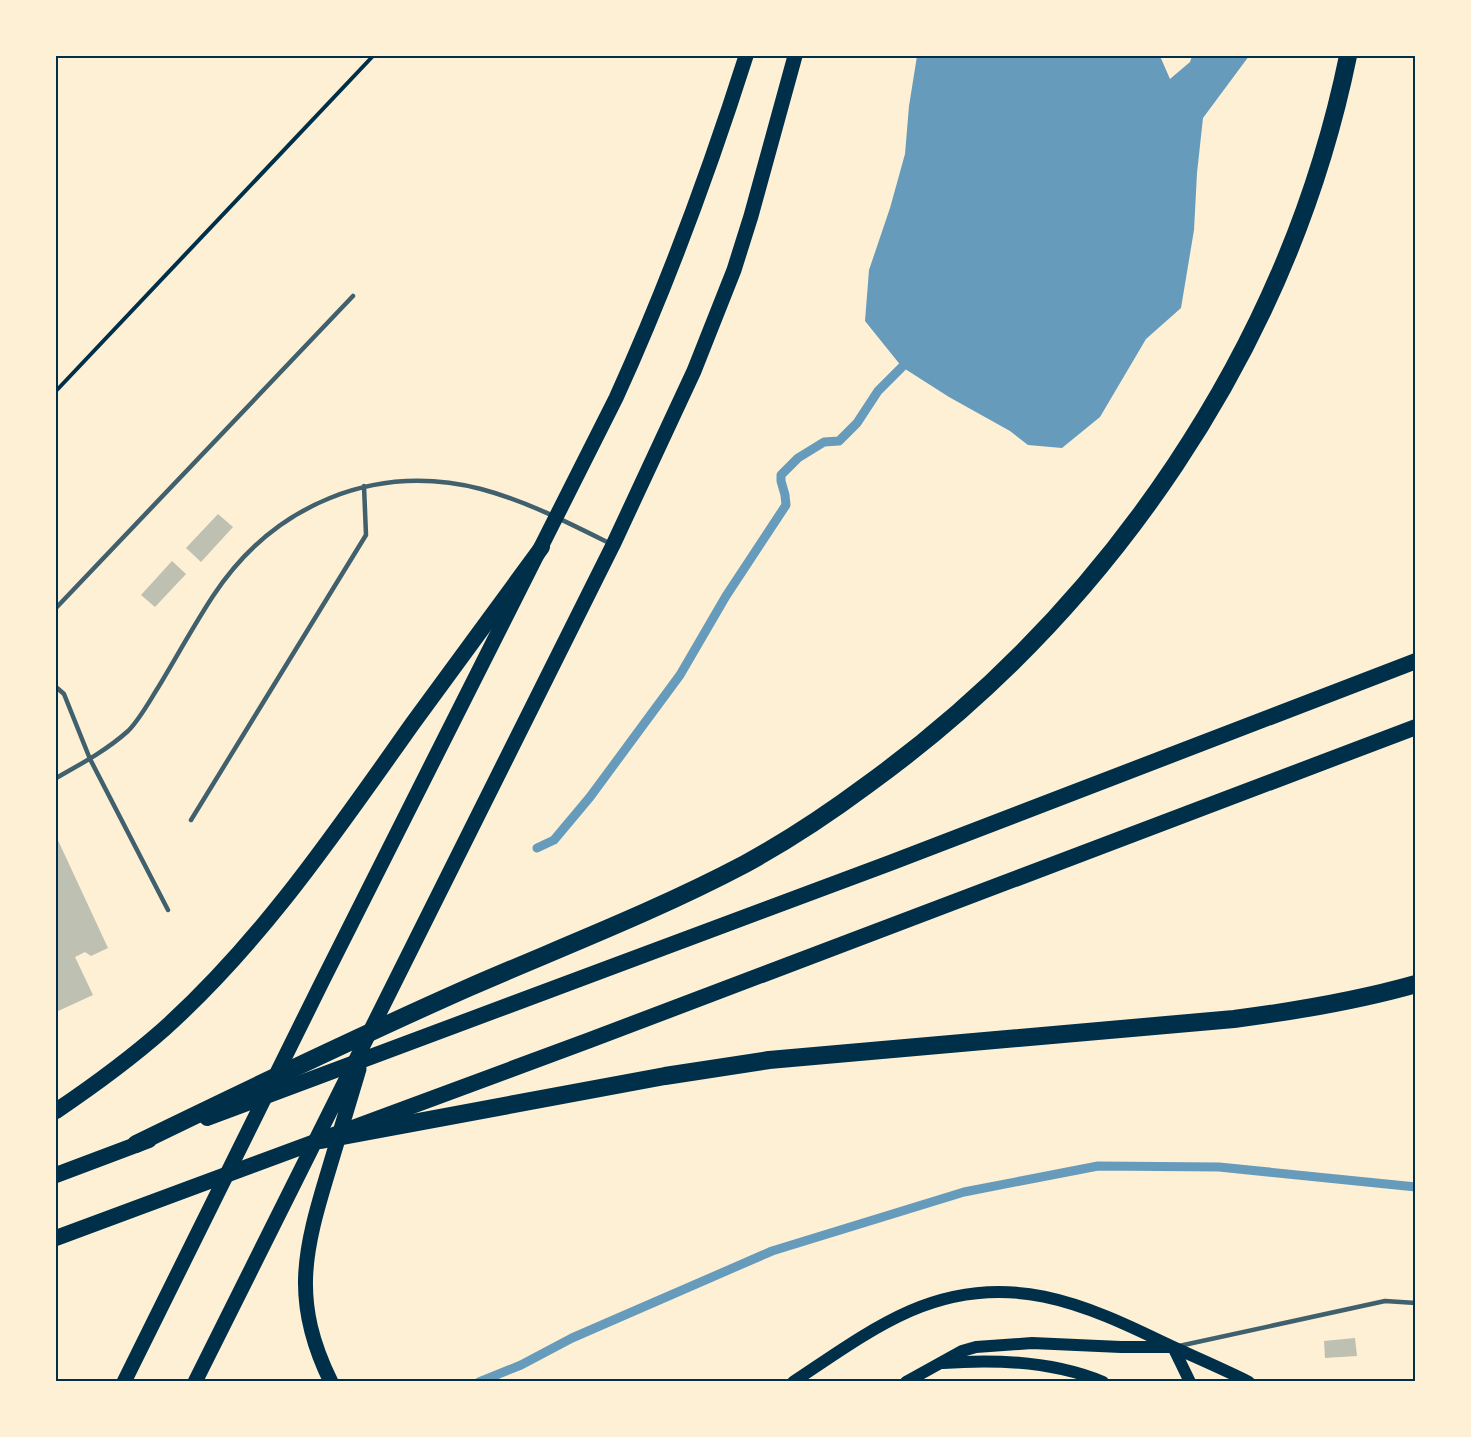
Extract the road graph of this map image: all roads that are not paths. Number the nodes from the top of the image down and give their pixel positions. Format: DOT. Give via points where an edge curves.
graph roads {
  1 [pos="746,56"];
  2 [pos="795,56"];
  3 [pos="1348,56"];
  4 [pos="353,296"];
  5 [pos="364,486"];
  6 [pos="557,518"];
  7 [pos="613,545"];
  8 [pos="542,547"];
  9 [pos="56,608"];
  10 [pos="1416,661"];
  11 [pos="56,687"];
  12 [pos="1416,727"];
  13 [pos="90,759"];
  14 [pos="56,778"];
  15 [pos="191,820"];
  16 [pos="168,910"];
  17 [pos="1416,984"];
  18 [pos="372,1026"];
  19 [pos="56,1111"];
  20 [pos="321,1140"];
  21 [pos="136,1144"];
  22 [pos="56,1175"];
  23 [pos="56,1238"];
  24 [pos="1416,1303"];
  25 [pos="1173,1347"];
  26 [pos="939,1363"];
  27 [pos="124,1382"];
  28 [pos="195,1382"];
  29 [pos="331,1382"];
  30 [pos="793,1382"];
  31 [pos="906,1382"];
  32 [pos="1102,1382"];
  33 [pos="1190,1382"];
  34 [pos="1249,1382"];
  1 -- 6 [label="main road" via="661,297"];
  2 -- 7 [label="main road" via="734,270 690,381"];
  3 -- 21 [label="highway" via="1324,150 1298,224 1268,299 1232,371 1191,442 1146,508 1044,631 986,688 915,750 839,806 746,863 305,1062"];
  4 -- 9 [label="lane"];
  5 -- 6 [label="lane" via="393,482 453,484 482,490"];
  5 -- 13 [label="lane" via="309,507 260,542 224,579 129,730"];
  5 -- 15 [label="lane" via="366,535"];
  6 -- 7 [label="lane"];
  6 -- 8 [label="main road"];
  7 -- 18 [label="main road"];
  8 -- 19 [label="highway" via="347,818 239,953 152,1040"];
  8 -- 27 [label="main road"];
  10 -- 21 [label="highway" via="890,863"];
  11 -- 13 [label="lane" via="64,694"];
  12 -- 20 [label="highway"];
  13 -- 14 [label="lane"];
  13 -- 16 [label="lane"];
  17 -- 20 [label="highway" via="1286,1013 747,1063"];
  18 -- 28 [label="main road"];
  18 -- 29 [label="main road" via="306,1255 308,1319"];
  20 -- 23 [label="highway"];
  21 -- 22 [label="highway"];
  24 -- 25 [label="lane" via="1385,1301"];
  25 -- 26 [label="main road" via="1012,1344 976,1347"];
  25 -- 30 [label="main road" via="1068,1302 1030,1293 988,1292 949,1298 909,1312"];
  25 -- 33 [label="main road"];
  25 -- 34 [label="main road"];
  26 -- 31 [label="main road"];
  26 -- 32 [label="main road" via="1020,1363 1075,1372"];
}
